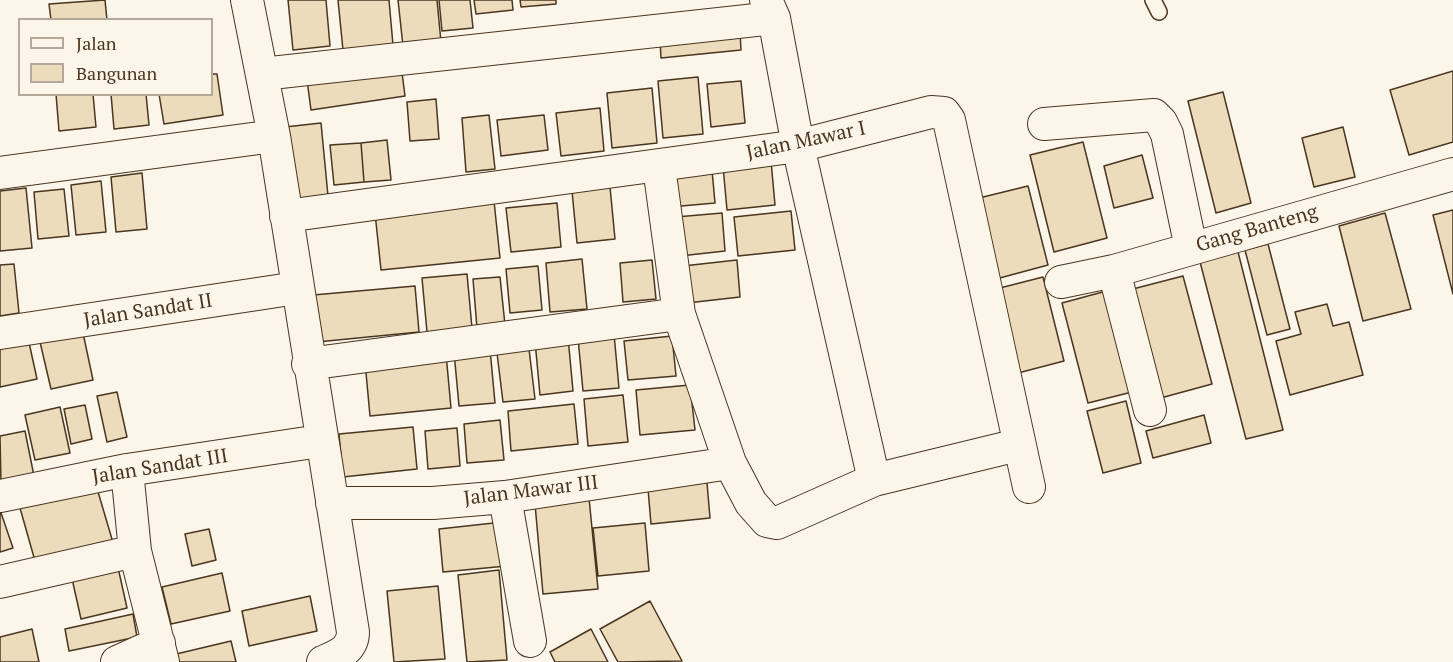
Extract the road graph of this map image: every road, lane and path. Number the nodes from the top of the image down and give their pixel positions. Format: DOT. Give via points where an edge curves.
graph roads {
  1 [pos="247,0"];
  2 [pos="770,9"];
  3 [pos="262,74"];
  4 [pos="1044,124"];
  5 [pos="274,136"];
  6 [pos="798,146"];
  7 [pos="659,167"];
  8 [pos="0,173"];
  9 [pos="1453,174"];
  10 [pos="286,216"];
  11 [pos="1191,248"];
  12 [pos="1114,271"];
  13 [pos="1061,282"];
  14 [pos="297,288"];
  15 [pos="679,314"];
  16 [pos="0,333"];
  17 [pos="308,364"];
  18 [pos="1150,410"];
  19 [pos="320,441"];
  20 [pos="1018,445"];
  21 [pos="730,463"];
  22 [pos="127,470"];
  23 [pos="874,480"];
  24 [pos="1029,487"];
  25 [pos="0,496"];
  26 [pos="505,497"];
  27 [pos="332,502"];
  28 [pos="135,551"];
  29 [pos="0,582"];
  30 [pos="530,641"];
  31 [pos="161,652"];
  32 [pos="117,662"];
  33 [pos="323,662"];
  1 -- 3 [label="street"];
  2 -- 3 [label="street"];
  2 -- 6 [label="street"];
  3 -- 5 [label="street"];
  4 -- 11 [label="street" via="1154,115 1167,134"];
  5 -- 8 [label="street"];
  5 -- 10 [label="street"];
  6 -- 7 [label="street, Jalan Mawar I"];
  6 -- 20 [label="street, Jalan Mawar I" via="931,112 944,113 949,120"];
  6 -- 23 [label="street"];
  7 -- 10 [label="street, Jalan Mawar I"];
  7 -- 15 [label="street"];
  9 -- 11 [label="street, Gang Banteng"];
  10 -- 14 [label="street"];
  11 -- 12 [label="street, Gang Banteng"];
  12 -- 13 [label="street, Gang Banteng"];
  12 -- 18 [label="street"];
  14 -- 16 [label="street, Jalan Sandat II"];
  14 -- 17 [label="street"];
  15 -- 17 [label="street"];
  15 -- 21 [label="street"];
  17 -- 19 [label="street"];
  19 -- 22 [label="street, Jalan Sandat III"];
  19 -- 27 [label="street"];
  20 -- 23 [label="street"];
  20 -- 24 [label="street, Jalan Mawar I"];
  21 -- 23 [label="street" via="758,513 777,523"];
  21 -- 26 [label="street, Jalan Mawar III"];
  22 -- 25 [label="street, Jalan Sandat III"];
  22 -- 28 [label="street"];
  26 -- 27 [label="street, Jalan Mawar III"];
  26 -- 30 [label="street"];
  27 -- 33 [label="street" via="353,641"];
  28 -- 29 [label="street"];
  28 -- 31 [label="street"];
  31 -- 32 [label="street"];
}
